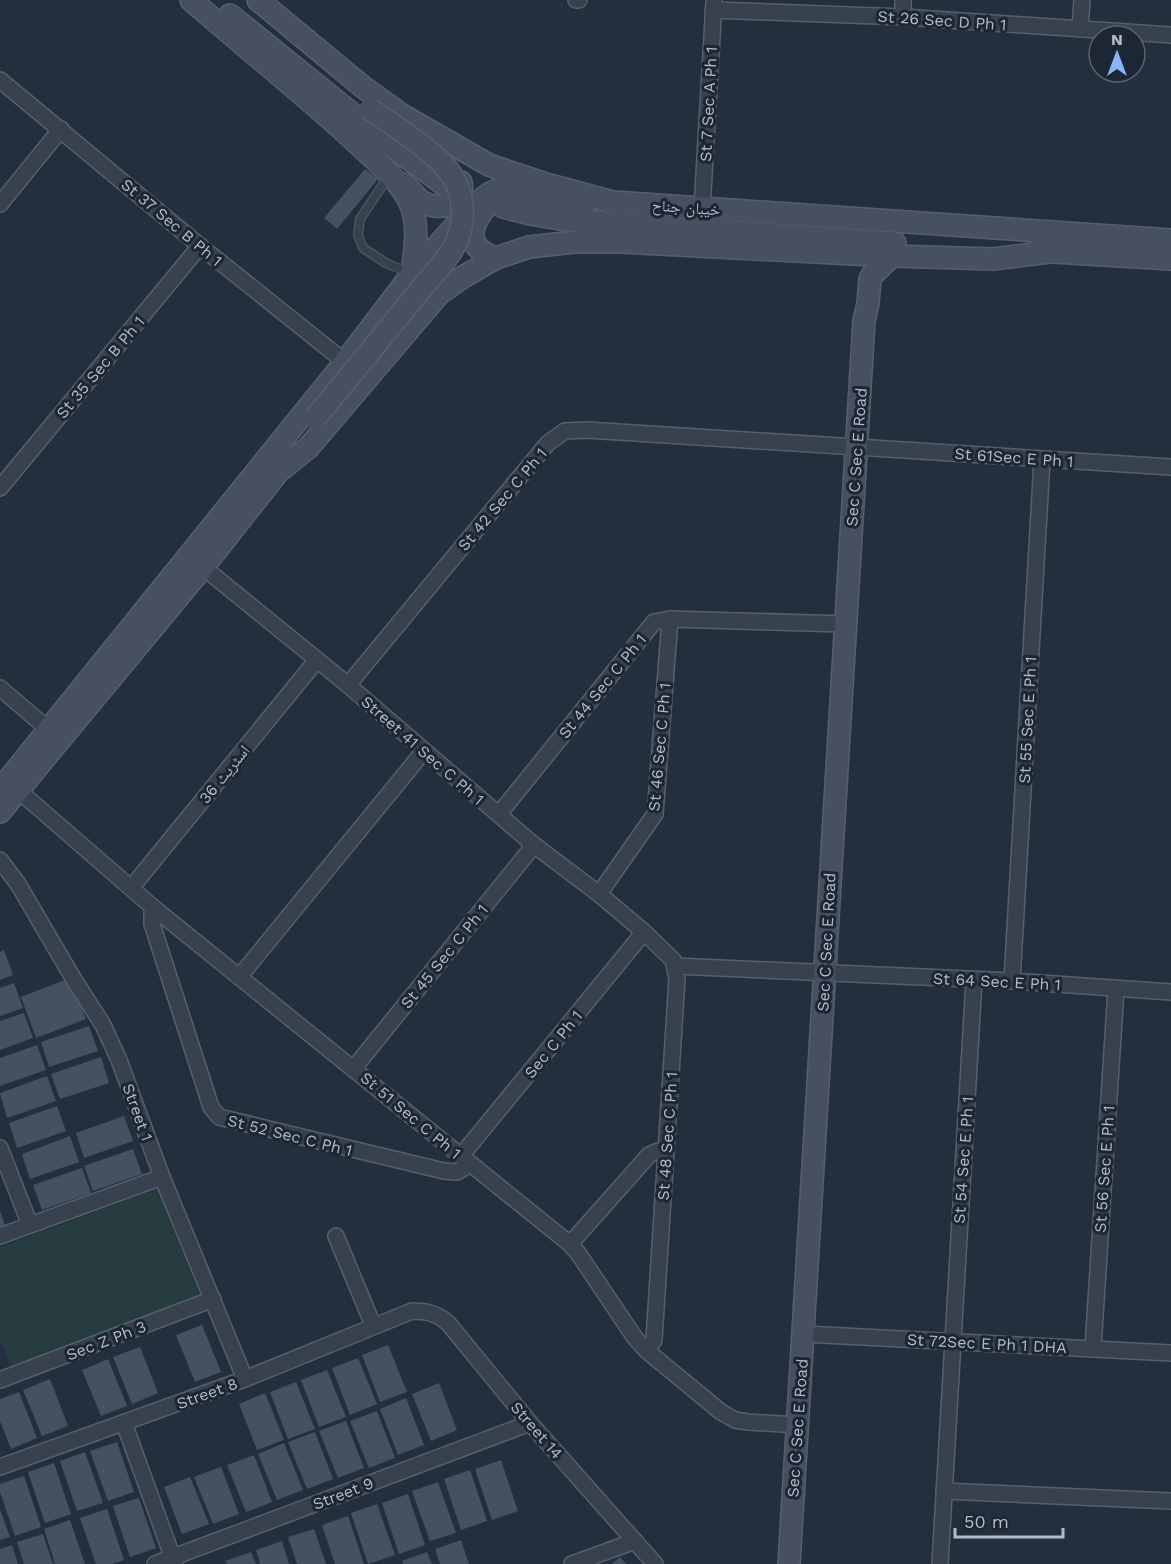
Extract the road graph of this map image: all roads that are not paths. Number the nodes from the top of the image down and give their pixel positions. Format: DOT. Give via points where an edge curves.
graph roads {
  1 [pos="191,0"];
  2 [pos="213,0"];
  3 [pos="233,0"];
  4 [pos="258,0"];
  5 [pos="903,0"];
  6 [pos="1082,0"];
  7 [pos="713,5"];
  8 [pos="903,17"];
  9 [pos="1080,29"];
  10 [pos="1171,35"];
  11 [pos="0,80"];
  12 [pos="402,115"];
  13 [pos="61,129"];
  14 [pos="390,175"];
  15 [pos="453,191"];
  16 [pos="497,200"];
  17 [pos="614,202"];
  18 [pos="0,204"];
  19 [pos="702,209"];
  20 [pos="1171,240"];
  21 [pos="200,246"];
  22 [pos="1050,252"];
  23 [pos="846,254"];
  24 [pos="892,256"];
  25 [pos="496,258"];
  26 [pos="1171,260"];
  27 [pos="412,274"];
  28 [pos="864,321"];
  29 [pos="345,362"];
  30 [pos="857,445"];
  31 [pos="1042,460"];
  32 [pos="1171,467"];
  33 [pos="282,469"];
  34 [pos="0,488"];
  35 [pos="203,567"];
  36 [pos="670,619"];
  37 [pos="845,624"];
  38 [pos="316,661"];
  39 [pos="348,685"];
  40 [pos="0,688"];
  41 [pos="48,729"];
  42 [pos="424,751"];
  43 [pos="9,790"];
  44 [pos="0,812"];
  45 [pos="499,814"];
  46 [pos="534,845"];
  47 [pos="0,860"];
  48 [pos="131,888"];
  49 [pos="599,894"];
  50 [pos="155,909"];
  51 [pos="644,932"];
  52 [pos="675,966"];
  53 [pos="824,972"];
  54 [pos="240,976"];
  55 [pos="974,980"];
  56 [pos="1012,981"];
  57 [pos="1116,989"];
  58 [pos="1171,992"];
  59 [pos="354,1068"];
  60 [pos="0,1148"];
  61 [pos="666,1151"];
  62 [pos="466,1160"];
  63 [pos="162,1177"];
  64 [pos="30,1225"];
  65 [pos="0,1236"];
  66 [pos="336,1236"];
  67 [pos="570,1244"];
  68 [pos="213,1299"];
  69 [pos="412,1311"];
  70 [pos="373,1325"];
  71 [pos="804,1334"];
  72 [pos="951,1340"];
  73 [pos="1093,1348"];
  74 [pos="647,1351"];
  75 [pos="1171,1353"];
  76 [pos="245,1379"];
  77 [pos="0,1380"];
  78 [pos="124,1423"];
  79 [pos="530,1423"];
  80 [pos="797,1425"];
  81 [pos="0,1467"];
  82 [pos="944,1491"];
  83 [pos="1171,1501"];
  84 [pos="635,1541"];
  85 [pos="173,1561"];
  86 [pos="155,1564"];
  87 [pos="572,1564"];
  88 [pos="655,1564"];
  89 [pos="789,1564"];
  90 [pos="940,1564"];
  1 -- 14 [label="main road"];
  2 -- 15 [label="main road"];
  3 -- 33 [label="main road, bridge" via="436,158 447,168 462,206 457,243 315,418"];
  4 -- 12 [label="main road, خیبان جناح"];
  5 -- 8 [label="street"];
  6 -- 9 [label="street"];
  7 -- 8 [label="street, St 26 Sec D Ph 1"];
  7 -- 19 [label="street, St 7 Sec A Ph 1"];
  8 -- 9 [label="street, St 26 Sec D Ph 1"];
  9 -- 10 [label="street, St 26 Sec D Ph 1"];
  11 -- 13 [label="street, St 37 Sec B Ph 1"];
  12 -- 14 [label="main road" via="418,135 451,163 460,180 461,195 449,206 437,207 423,202"];
  12 -- 17 [label="main road, خیبان جناح" via="489,165"];
  13 -- 18 [label="street"];
  13 -- 21 [label="street, St 37 Sec B Ph 1"];
  14 -- 27 [label="main road" via="408,198 414,215"];
  14 -- 27 [label="lane" via="360,219 358,235 363,248"];
  16 -- 17 [label="main road" via="502,188 535,199"];
  16 -- 22 [label="main road, خیبان جناح" via="566,220 611,225"];
  16 -- 25 [label="main road" via="490,202 472,234 479,250"];
  16 -- 27 [label="main road" via="474,205"];
  17 -- 19 [label="main road, خیبان جناح"];
  19 -- 20 [label="main road, خیبان جناح"];
  21 -- 29 [label="street, St 37 Sec B Ph 1"];
  21 -- 34 [label="street, St 35 Sec B Ph 1"];
  22 -- 24 [label="main road" via="993,258"];
  22 -- 26 [label="main road, خیبان جناح"];
  23 -- 24 [label="main road"];
  23 -- 25 [label="main road" via="575,242 542,244"];
  23 -- 28 [label="main road, Sec C Sec E Road" via="860,277 859,304"];
  24 -- 28 [label="main road, Sec C Sec E Road" via="870,279"];
  25 -- 33 [label="main road" via="439,294 308,448"];
  27 -- 29 [label="main road"];
  28 -- 30 [label="main road, Sec C Sec E Road"];
  29 -- 41 [label="main road"];
  30 -- 31 [label="street, St 61Sec E Ph 1"];
  30 -- 37 [label="main road, Sec C Sec E Road"];
  30 -- 39 [label="street, St 42 Sec C Ph 1" via="565,431 549,442"];
  31 -- 32 [label="street, St 61Sec E Ph 1"];
  31 -- 56 [label="street, St 55 Sec E Ph 1"];
  33 -- 35 [label="main road"];
  35 -- 38 [label="street, Street 41 Sec C Ph 1"];
  35 -- 43 [label="main road"];
  36 -- 37 [label="street"];
  36 -- 45 [label="street, St 44 Sec C Ph 1" via="654,622"];
  36 -- 49 [label="street, St 46 Sec C Ph 1" via="655,814"];
  37 -- 53 [label="main road, Sec C Sec E Road"];
  38 -- 39 [label="street, Street 41 Sec C Ph 1"];
  38 -- 48 [label="street, اسٹریٹ 36"];
  39 -- 42 [label="street, Street 41 Sec C Ph 1"];
  40 -- 41 [label="street"];
  41 -- 43 [label="main road"];
  42 -- 45 [label="street, Street 41 Sec C Ph 1"];
  42 -- 54 [label="street"];
  43 -- 44 [label="main road"];
  43 -- 48 [label="street, St 51 Sec C Ph 1"];
  45 -- 46 [label="street, Street 41 Sec C Ph 1"];
  46 -- 49 [label="street, Street 41 Sec C Ph 1"];
  46 -- 59 [label="street, St 45 Sec C Ph 1"];
  47 -- 63 [label="street, Street 1" via="103,1025"];
  48 -- 50 [label="street, St 51 Sec C Ph 1"];
  49 -- 51 [label="street, Street 41 Sec C Ph 1"];
  50 -- 54 [label="street, St 51 Sec C Ph 1"];
  50 -- 62 [label="street, St 52 Sec C Ph 1" via="152,924 211,1107 219,1118 444,1171 457,1172"];
  51 -- 52 [label="street"];
  51 -- 62 [label="street, Sec C Ph 1"];
  52 -- 53 [label="street, St 64 Sec E Ph 1"];
  52 -- 61 [label="street, St 48 Sec C Ph 1"];
  53 -- 55 [label="street, St 64 Sec E Ph 1"];
  53 -- 71 [label="main road, Sec C Sec E Road"];
  54 -- 59 [label="street, St 51 Sec C Ph 1"];
  55 -- 56 [label="street, St 64 Sec E Ph 1"];
  55 -- 72 [label="street, St 54 Sec E Ph 1"];
  56 -- 57 [label="street, St 64 Sec E Ph 1"];
  57 -- 58 [label="street, St 64 Sec E Ph 1"];
  57 -- 73 [label="street, St 56 Sec E Ph 1"];
  59 -- 62 [label="street, St 51 Sec C Ph 1"];
  60 -- 64 [label="street"];
  61 -- 67 [label="street" via="649,1155"];
  61 -- 74 [label="street, St 48 Sec C Ph 1" via="654,1340"];
  62 -- 67 [label="street, St 51 Sec C Ph 1"];
  63 -- 64 [label="street"];
  63 -- 68 [label="street, Street 1"];
  64 -- 65 [label="street"];
  66 -- 70 [label="street"];
  67 -- 74 [label="street, St 51 Sec C Ph 1"];
  68 -- 76 [label="street, Street 1"];
  68 -- 77 [label="street, Sec Z Ph 3"];
  69 -- 70 [label="street, Street 8"];
  69 -- 79 [label="street, Street 14" via="427,1311 448,1323"];
  70 -- 76 [label="street, Street 8"];
  71 -- 72 [label="street, St 72Sec E Ph 1 DHA"];
  71 -- 80 [label="main road, Sec C Sec E Road"];
  72 -- 73 [label="street, St 72Sec E Ph 1 DHA"];
  72 -- 82 [label="street, St 54 Sec E Ph 1"];
  73 -- 75 [label="street, St 72Sec E Ph 1 DHA"];
  74 -- 80 [label="street, St 51 Sec C Ph 1" via="735,1420"];
  76 -- 78 [label="street, Street 8"];
  78 -- 81 [label="street, Street 8"];
  78 -- 85 [label="street"];
  79 -- 84 [label="street, Street 14"];
  79 -- 85 [label="street, Street 9"];
  80 -- 89 [label="main road, Sec C Sec E Road"];
  82 -- 83 [label="street"];
  82 -- 90 [label="street, St 54 Sec E Ph 1"];
  84 -- 87 [label="street"];
  84 -- 88 [label="street, Street 14"];
  85 -- 86 [label="street, Street 9"];
}
